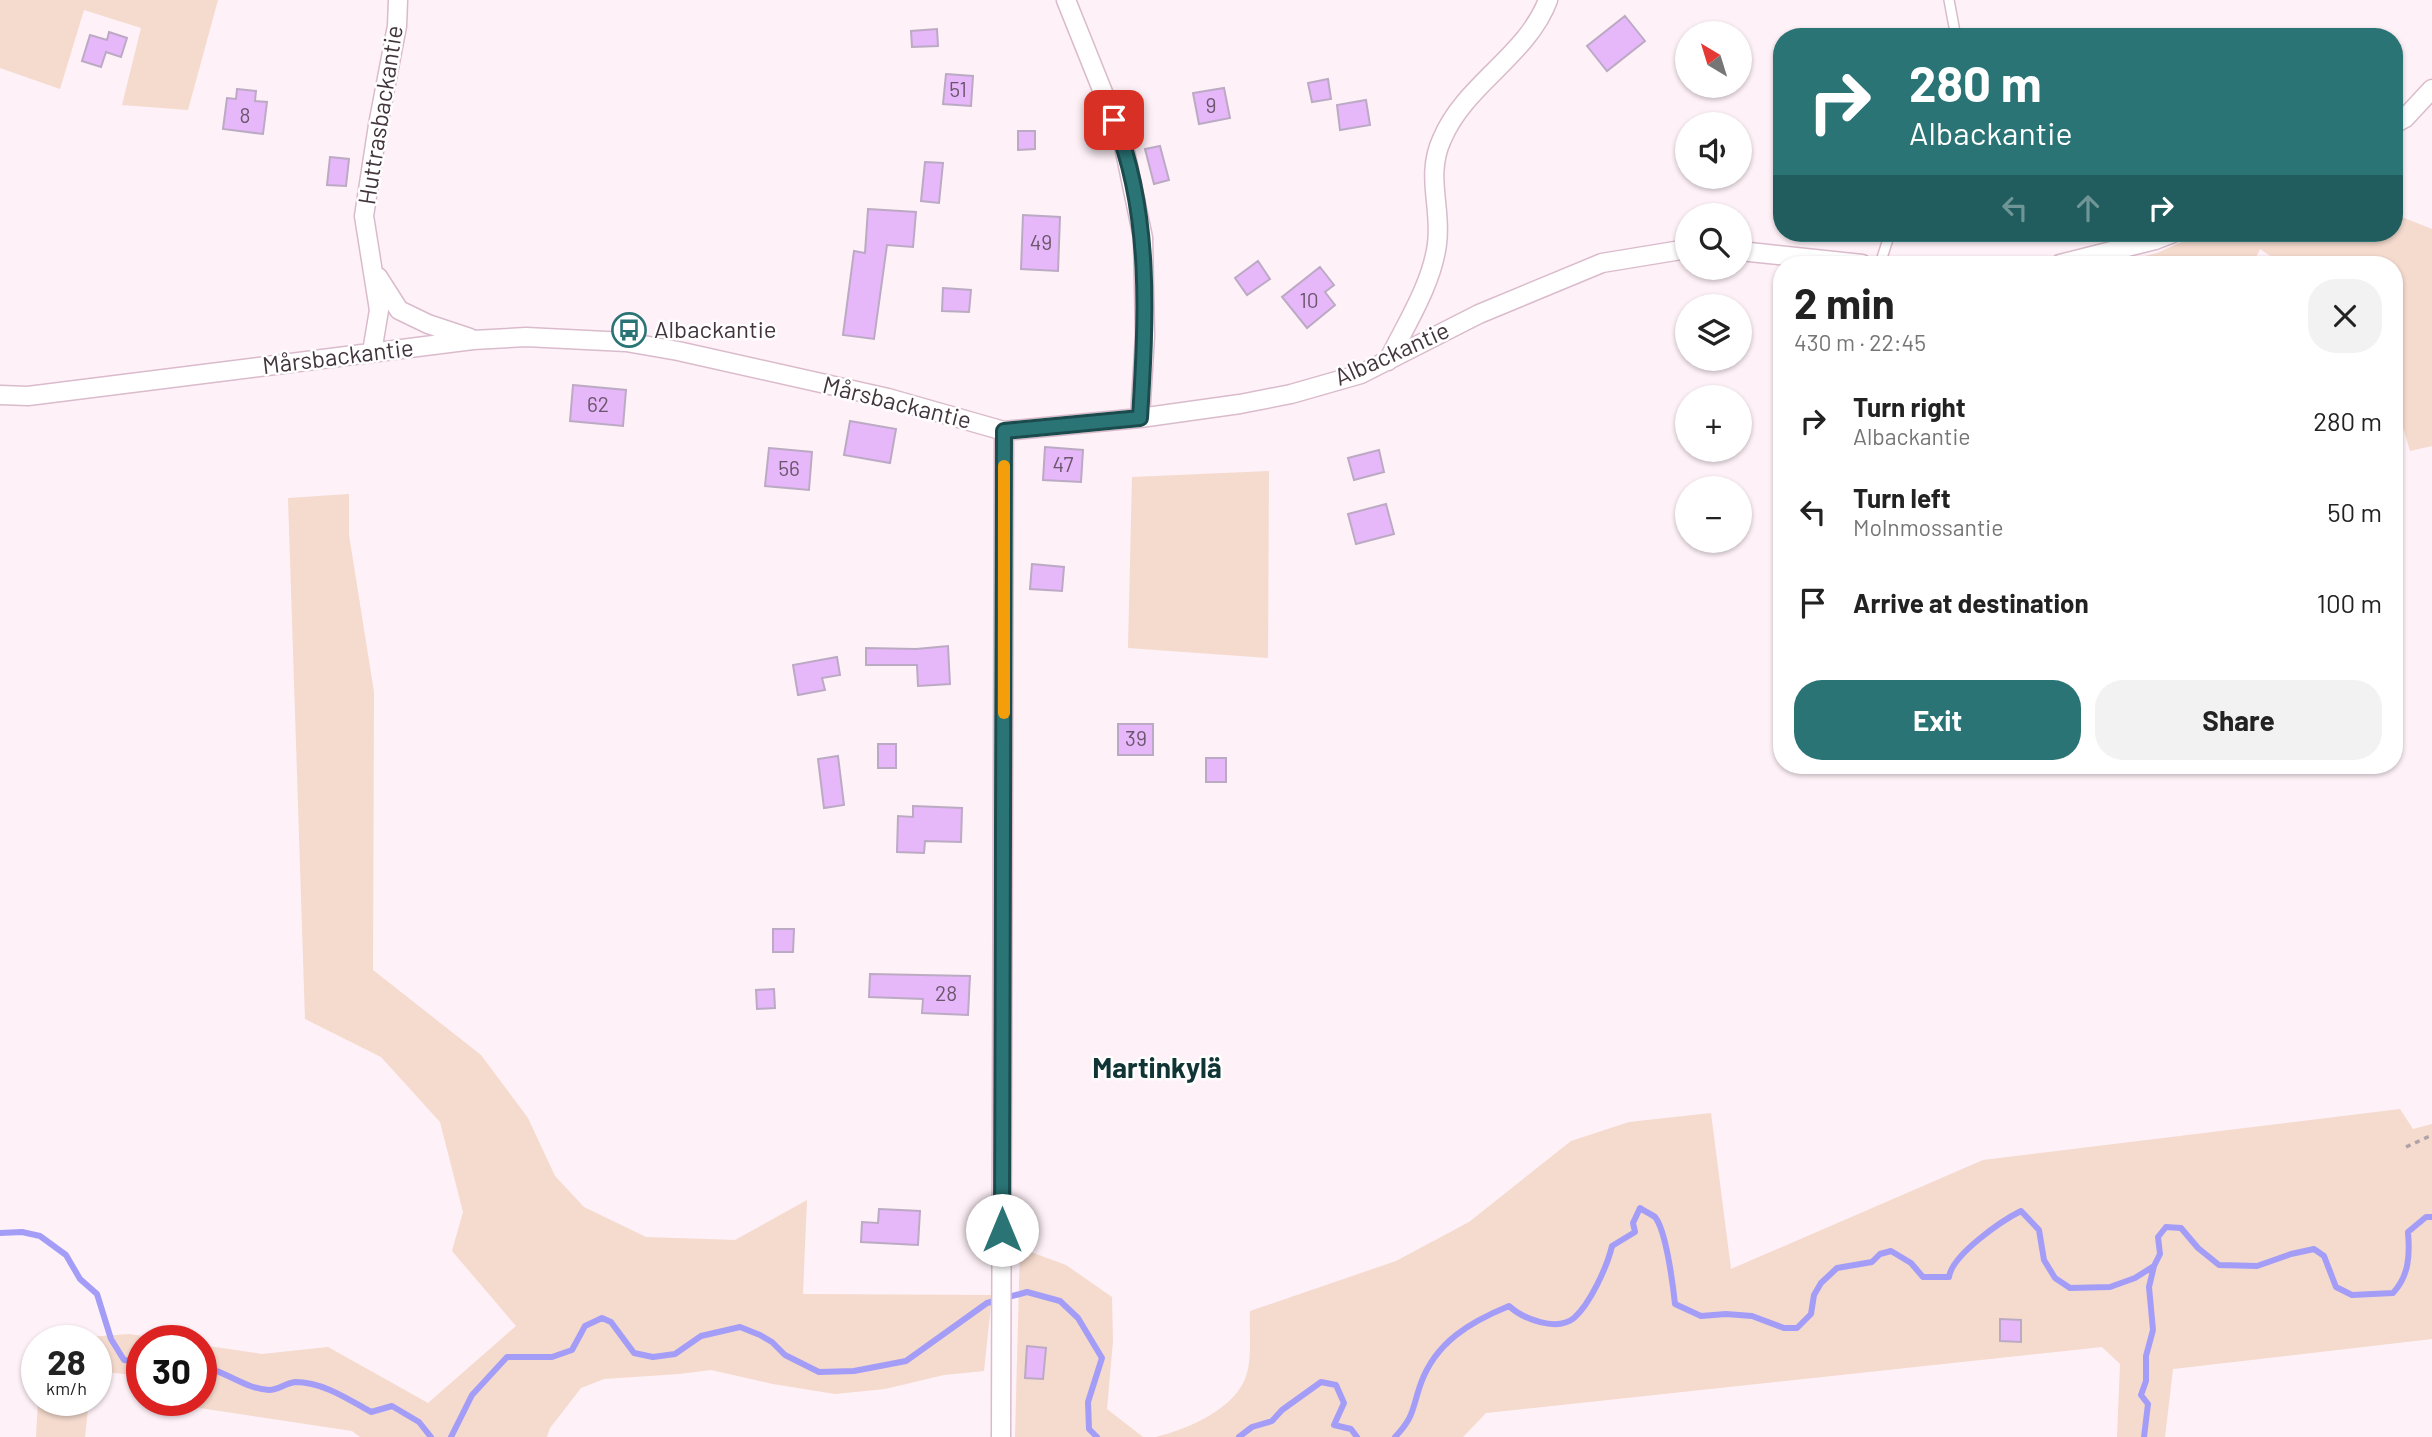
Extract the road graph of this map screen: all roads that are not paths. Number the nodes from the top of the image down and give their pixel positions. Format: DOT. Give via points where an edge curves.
graph roads {
  1 [pos="398,0"];
  2 [pos="1066,0"];
  3 [pos="1548,0"];
  4 [pos="1949,0"];
  5 [pos="1954,28"];
  6 [pos="2432,89"];
  7 [pos="2403,119"];
  8 [pos="2147,242"];
  9 [pos="1675,251"];
  10 [pos="1752,252"];
  11 [pos="1787,256"];
  12 [pos="2092,256"];
  13 [pos="374,271"];
  14 [pos="473,340"];
  15 [pos="372,352"];
  16 [pos="1388,361"];
  17 [pos="0,395"];
  18 [pos="1140,418"];
  19 [pos="1004,431"];
  20 [pos="1001,1437"];
  1 -- 13 [label="street, Huttrasbackantie" via="365,216"];
  2 -- 18 [label="street" via="1123,142 1143,238 1145,335"];
  3 -- 16 [label="street" via="1531,32 1467,98 1443,135 1433,172 1438,241 1433,264"];
  4 -- 5 [label="lane"];
  6 -- 7 [label="street"];
  8 -- 12 [label="street"];
  9 -- 16 [label="street, Albackantie" via="1602,263 1479,314"];
  10 -- 11 [label="street"];
  13 -- 14 [label="street, Huttrasbackantie" via="399,310"];
  13 -- 15 [label="street, Huttrasbackantie" via="379,310"];
  14 -- 15 [label="street, Mårsbackantie"];
  14 -- 19 [label="street, Mårsbackantie" via="613,341 678,351 888,398"];
  15 -- 17 [label="street, Mårsbackantie" via="28,396"];
  16 -- 18 [label="street, Albackantie" via="1361,374 1291,394"];
  18 -- 19 [label="street, Albackantie"];
  19 -- 20 [label="street, Mårsbackantie"];
}
